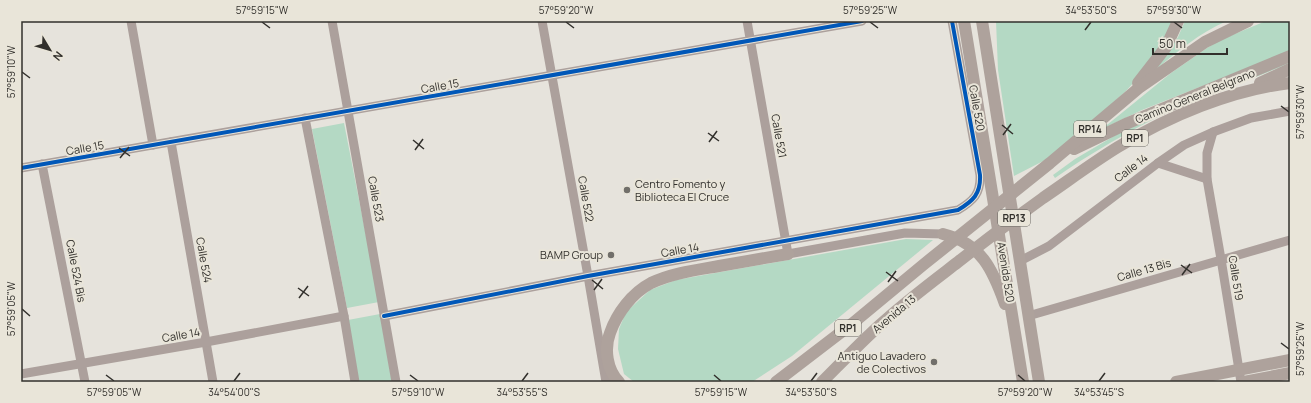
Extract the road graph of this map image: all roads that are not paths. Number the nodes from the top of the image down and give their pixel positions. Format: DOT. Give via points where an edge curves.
graph roads {
  1 [pos="131,21"];
  2 [pos="332,21"];
  3 [pos="542,21"];
  4 [pos="747,21"];
  5 [pos="862,21"];
  6 [pos="952,21"];
  7 [pos="964,21"];
  8 [pos="982,21"];
  9 [pos="989,21"];
  10 [pos="1178,21"];
  11 [pos="1248,21"];
  12 [pos="750,41"];
  13 [pos="988,55"];
  14 [pos="1290,56"];
  15 [pos="1290,69"];
  16 [pos="552,75"];
  17 [pos="1290,83"];
  18 [pos="1123,100"];
  19 [pos="1218,100"];
  20 [pos="348,111"];
  21 [pos="1290,111"];
  22 [pos="304,118"];
  23 [pos="1213,132"];
  24 [pos="171,142"];
  25 [pos="153,145"];
  26 [pos="1054,161"];
  27 [pos="1158,163"];
  28 [pos="42,164"];
  29 [pos="21,168"];
  30 [pos="1206,179"];
  31 [pos="975,197"];
  32 [pos="943,234"];
  33 [pos="785,240"];
  34 [pos="1290,240"];
  35 [pos="788,254"];
  36 [pos="1222,259"];
  37 [pos="1020,261"];
  38 [pos="588,276"];
  39 [pos="344,316"];
  40 [pos="384,316"];
  41 [pos="1028,316"];
  42 [pos="1015,332"];
  43 [pos="206,342"];
  44 [pos="1290,360"];
  45 [pos="82,364"];
  46 [pos="1238,370"];
  47 [pos="1290,373"];
  48 [pos="21,374"];
  49 [pos="85,382"];
  50 [pos="213,382"];
  51 [pos="355,382"];
  52 [pos="396,382"];
  53 [pos="606,382"];
  54 [pos="619,382"];
  55 [pos="776,382"];
  56 [pos="823,382"];
  57 [pos="1023,382"];
  58 [pos="1039,382"];
  59 [pos="1176,382"];
  60 [pos="1243,382"];
  1 -- 25 [label="street"];
  2 -- 20 [label="street, Calle 523"];
  3 -- 16 [label="street, Calle 522"];
  4 -- 12 [label="street, Calle 521"];
  5 -- 12 [label="street, Calle 15"];
  6 -- 31 [label="street, Calle 520" via="980,175 980,186"];
  7 -- 42 [label="main road, Avenida 520 / RP13"];
  8 -- 13 [label="main road, Avenida 520 / RP13"];
  9 -- 13 [label="main road"];
  10 -- 18 [label="main road" via="1166,47"];
  11 -- 18 [label="main road, RP14" via="1192,50"];
  12 -- 16 [label="street, Calle 15"];
  12 -- 33 [label="street, Calle 521"];
  13 -- 37 [label="main road, Avenida 520 / RP13"];
  14 -- 26 [label="main road, Camino General Belgrano / RP1" via="1128,122"];
  15 -- 19 [label="main road, Camino General Belgrano / RP1"];
  16 -- 20 [label="street, Calle 15"];
  16 -- 38 [label="street, Calle 522"];
  17 -- 19 [label="main road" via="1254,89"];
  18 -- 26 [label="main road, RP14"];
  19 -- 56 [label="main road, Avenida 13 / RP1" via="1119,146 1023,212 880,325 858,344"];
  20 -- 22 [label="street, Calle 15"];
  20 -- 40 [label="street, Calle 523"];
  21 -- 23 [label="street, Calle 14" via="1251,118"];
  22 -- 24 [label="street, Calle 15"];
  22 -- 39 [label="street"];
  23 -- 27 [label="street, Calle 14" via="1184,145"];
  23 -- 30 [label="street, Calle 519" via="1207,153"];
  24 -- 25 [label="street, Calle 15"];
  24 -- 43 [label="street, Calle 524"];
  25 -- 28 [label="street, Calle 15"];
  26 -- 55 [label="main road, Avenida 13 / RP1"];
  27 -- 30 [label="street"];
  27 -- 37 [label="street, Calle 14" via="1048,246"];
  28 -- 29 [label="street, Calle 15"];
  28 -- 45 [label="street, Calle 524 Bis"];
  30 -- 36 [label="street, Calle 519"];
  31 -- 33 [label="street, Calle 14" via="958,210"];
  32 -- 35 [label="street" via="905,233"];
  32 -- 42 [label="main road" via="970,245 984,259 1000,290"];
  33 -- 35 [label="street, Calle 521"];
  33 -- 38 [label="street, Calle 14"];
  34 -- 36 [label="street, Calle 13 Bis"];
  35 -- 54 [label="main road" via="686,271 651,283 620,310 608,338 609,364"];
  36 -- 41 [label="street, Calle 13 Bis"];
  36 -- 46 [label="street, Calle 519"];
  37 -- 41 [label="main road, Avenida 520 / RP13"];
  38 -- 40 [label="street, Calle 14"];
  38 -- 53 [label="street, Calle 522"];
  39 -- 43 [label="street, Calle 14"];
  39 -- 51 [label="street"];
  40 -- 52 [label="street, Calle 523"];
  41 -- 58 [label="main road, Avenida 520 / RP13"];
  42 -- 57 [label="main road, Avenida 520 / RP13"];
  43 -- 45 [label="street, Calle 14"];
  43 -- 50 [label="street, Calle 524"];
  44 -- 46 [label="main road"];
  45 -- 48 [label="street, Calle 14"];
  45 -- 49 [label="street, Calle 524 Bis"];
  46 -- 59 [label="main road"];
  46 -- 60 [label="street, Calle 519"];
  47 -- 60 [label="main road"];
}
